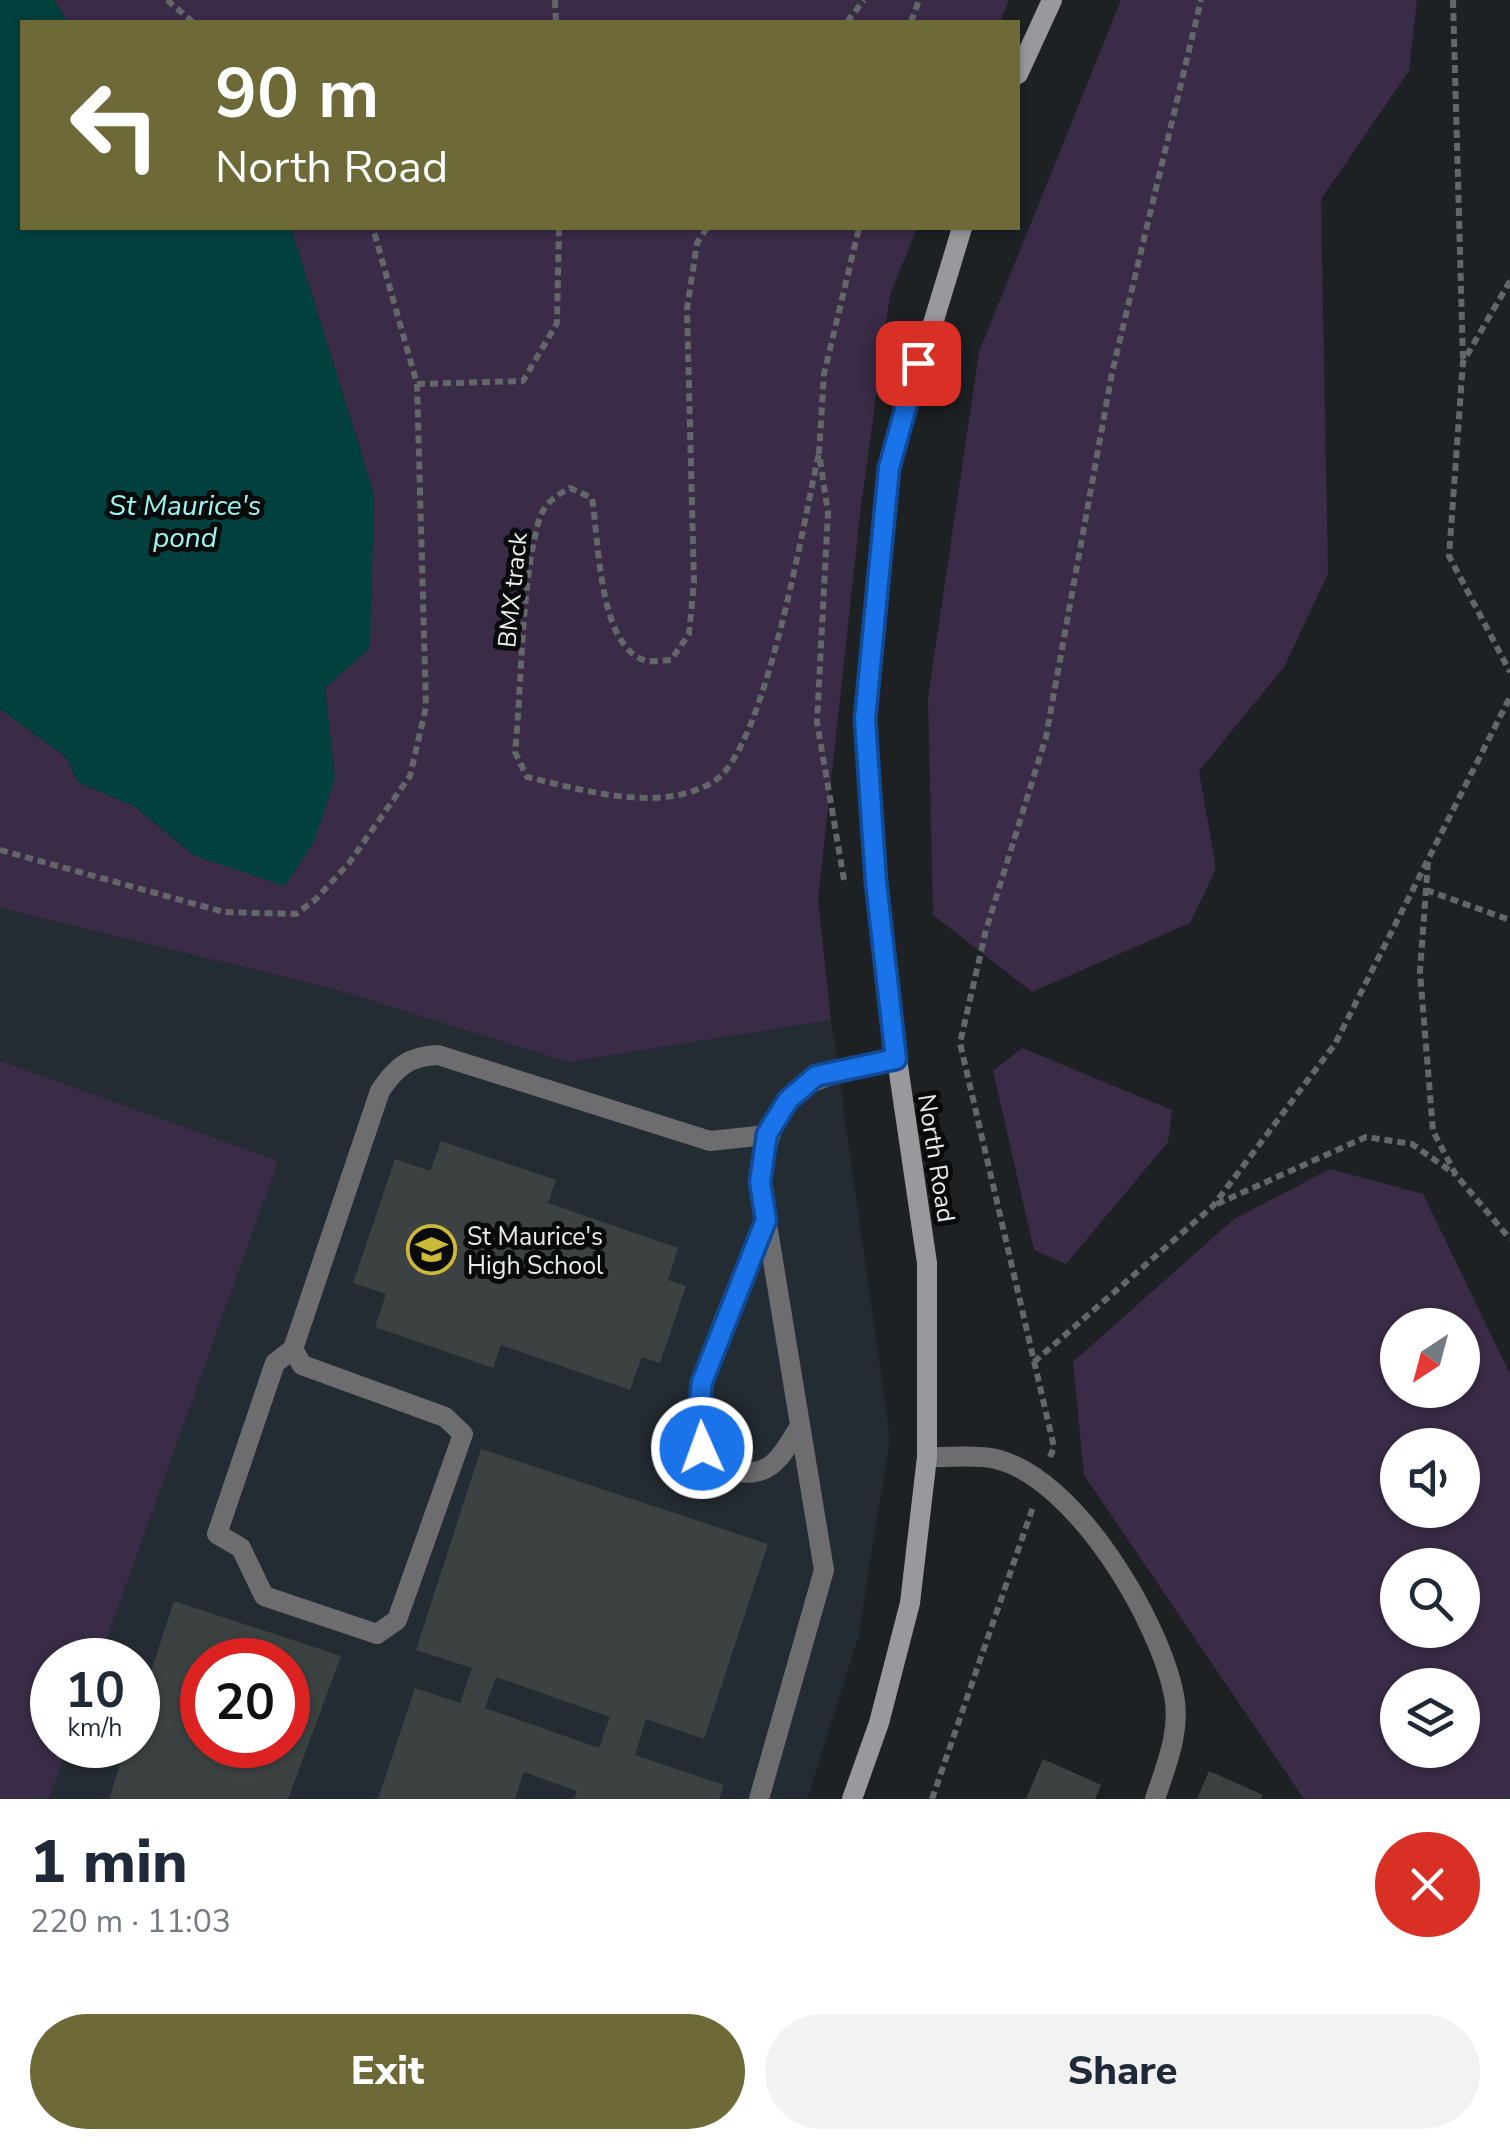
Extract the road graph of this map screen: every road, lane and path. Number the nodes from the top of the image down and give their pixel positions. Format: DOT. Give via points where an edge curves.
graph roads {
  1 [pos="167,0"];
  2 [pos="864,0"];
  3 [pos="1052,0"];
  4 [pos="1201,0"];
  5 [pos="1453,0"];
  6 [pos="192,20"];
  7 [pos="849,20"];
  8 [pos="1020,70"];
  9 [pos="374,230"];
  10 [pos="559,230"];
  11 [pos="706,230"];
  12 [pos="858,230"];
  13 [pos="961,230"];
  14 [pos="1510,281"];
  15 [pos="1463,362"];
  16 [pos="417,384"];
  17 [pos="819,452"];
  18 [pos="1510,672"];
  19 [pos="1510,697"];
  20 [pos="0,850"];
  21 [pos="1429,857"];
  22 [pos="876,882"];
  23 [pos="1426,890"];
  24 [pos="1510,920"];
  25 [pos="896,1059"];
  26 [pos="767,1134"];
  27 [pos="1456,1175"];
  28 [pos="1214,1206"];
  29 [pos="766,1220"];
  30 [pos="1510,1239"];
  31 [pos="293,1349"];
  32 [pos="1034,1362"];
  33 [pos="800,1426"];
  34 [pos="927,1457"];
  35 [pos="1042,1480"];
  36 [pos="760,1799"];
  37 [pos="852,1799"];
  38 [pos="932,1799"];
  39 [pos="1156,1799"];
  1 -- 6 [label="path"];
  2 -- 7 [label="path"];
  3 -- 8 [label="main road"];
  4 -- 32 [label="path" via="1112,373 1046,737 986,930 960,1043"];
  5 -- 15 [label="path"];
  9 -- 16 [label="path"];
  10 -- 16 [label="path" via="557,323 524,382"];
  11 -- 17 [label="path, BMX track" via="687,309 694,583 689,634 671,660 646,661 618,640 604,597 592,498 570,488 555,495 540,518 530,581 515,752 527,777 594,793 672,797 715,781 756,715"];
  12 -- 17 [label="path" via="824,374"];
  13 -- 22 [label="main road, North Road" via="889,468 865,719"];
  14 -- 15 [label="path"];
  15 -- 18 [label="path" via="1449,556"];
  16 -- 20 [label="path" via="426,707 410,776 349,863 296,914 224,912"];
  17 -- 22 [label="path" via="828,513 817,722 844,884"];
  19 -- 21 [label="path"];
  21 -- 23 [label="path"];
  21 -- 28 [label="path" via="1335,1044"];
  22 -- 25 [label="main road, North Road"];
  23 -- 24 [label="path"];
  23 -- 27 [label="path" via="1420,972 1424,1063 1432,1131"];
  25 -- 26 [label="street" via="816,1076 788,1100"];
  25 -- 34 [label="main road, North Road" via="927,1263"];
  26 -- 29 [label="street" via="760,1182"];
  26 -- 31 [label="street" via="710,1142 438,1056 415,1056 393,1070 380,1092"];
  27 -- 28 [label="path" via="1412,1144 1366,1136"];
  27 -- 30 [label="path"];
  28 -- 32 [label="path"];
  29 -- 33 [label="street"];
  29 -- 33 [label="street" via="702,1382 702,1448 724,1470 755,1474 777,1463"];
  31 -- 31 [label="street" via="302,1365 445,1417 463,1434 397,1620 377,1634 264,1596 241,1548 217,1534 275,1363"];
  32 -- 35 [label="path" via="1054,1447"];
  33 -- 36 [label="street" via="824,1570"];
  34 -- 35 [label="street" via="995,1458"];
  34 -- 37 [label="main road, North Road" via="910,1604"];
  35 -- 38 [label="path"];
  35 -- 39 [label="street" via="1093,1533 1160,1651 1175,1697 1174,1740"];
}
